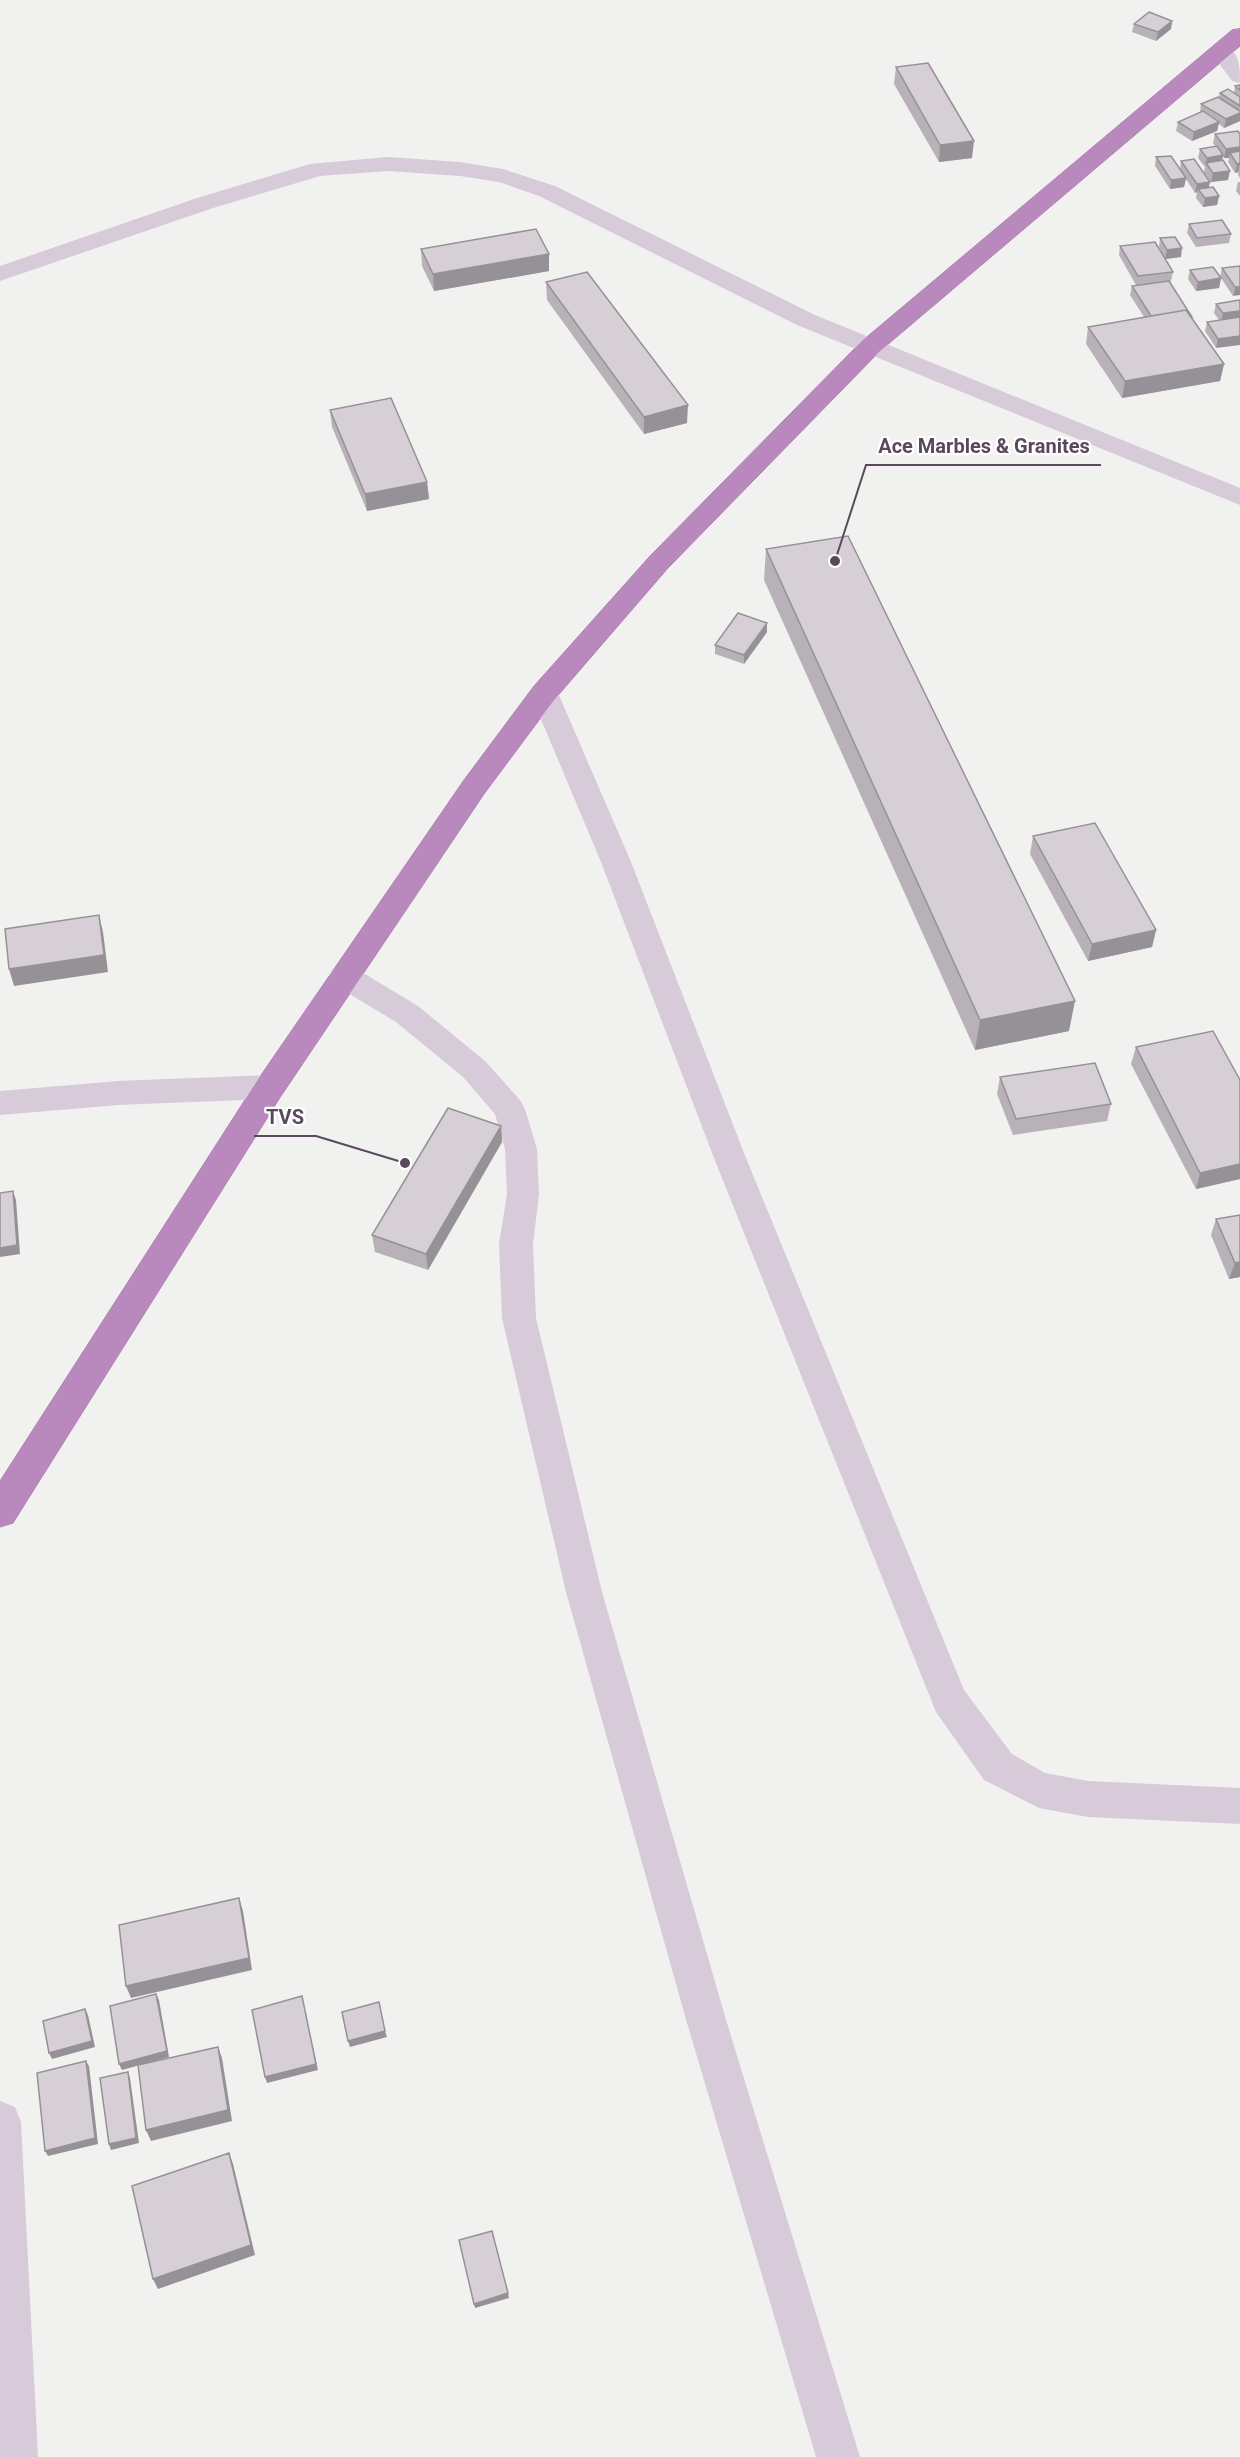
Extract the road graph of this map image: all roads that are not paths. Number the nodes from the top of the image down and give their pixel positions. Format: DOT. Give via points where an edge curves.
graph roads {
  1 [pos="1230,43"];
  2 [pos="1240,76"];
  3 [pos="0,274"];
  4 [pos="871,346"];
  5 [pos="1240,497"];
  6 [pos="544,693"];
  7 [pos="344,976"];
  8 [pos="270,1087"];
  9 [pos="0,1103"];
  10 [pos="0,1512"];
  11 [pos="1240,1806"];
  12 [pos="0,2122"];
  13 [pos="16,2457"];
  14 [pos="838,2457"];
  1 -- 2 [label="street"];
  1 -- 4 [label="highway"];
  3 -- 4 [label="street" via="205,203 318,169 388,164 460,169 503,176 547,191 806,320"];
  4 -- 5 [label="street"];
  4 -- 6 [label="highway" via="659,562"];
  6 -- 7 [label="highway"];
  6 -- 11 [label="street" via="616,862 739,1180 949,1700 998,1767 1039,1790 1088,1799"];
  7 -- 8 [label="highway"];
  7 -- 14 [label="street" via="407,1014 474,1069 509,1109 521,1149 516,1244 519,1318 584,1592 707,2023"];
  8 -- 9 [label="street" via="118,1093"];
  8 -- 10 [label="highway"];
  12 -- 13 [label="street"];
}
